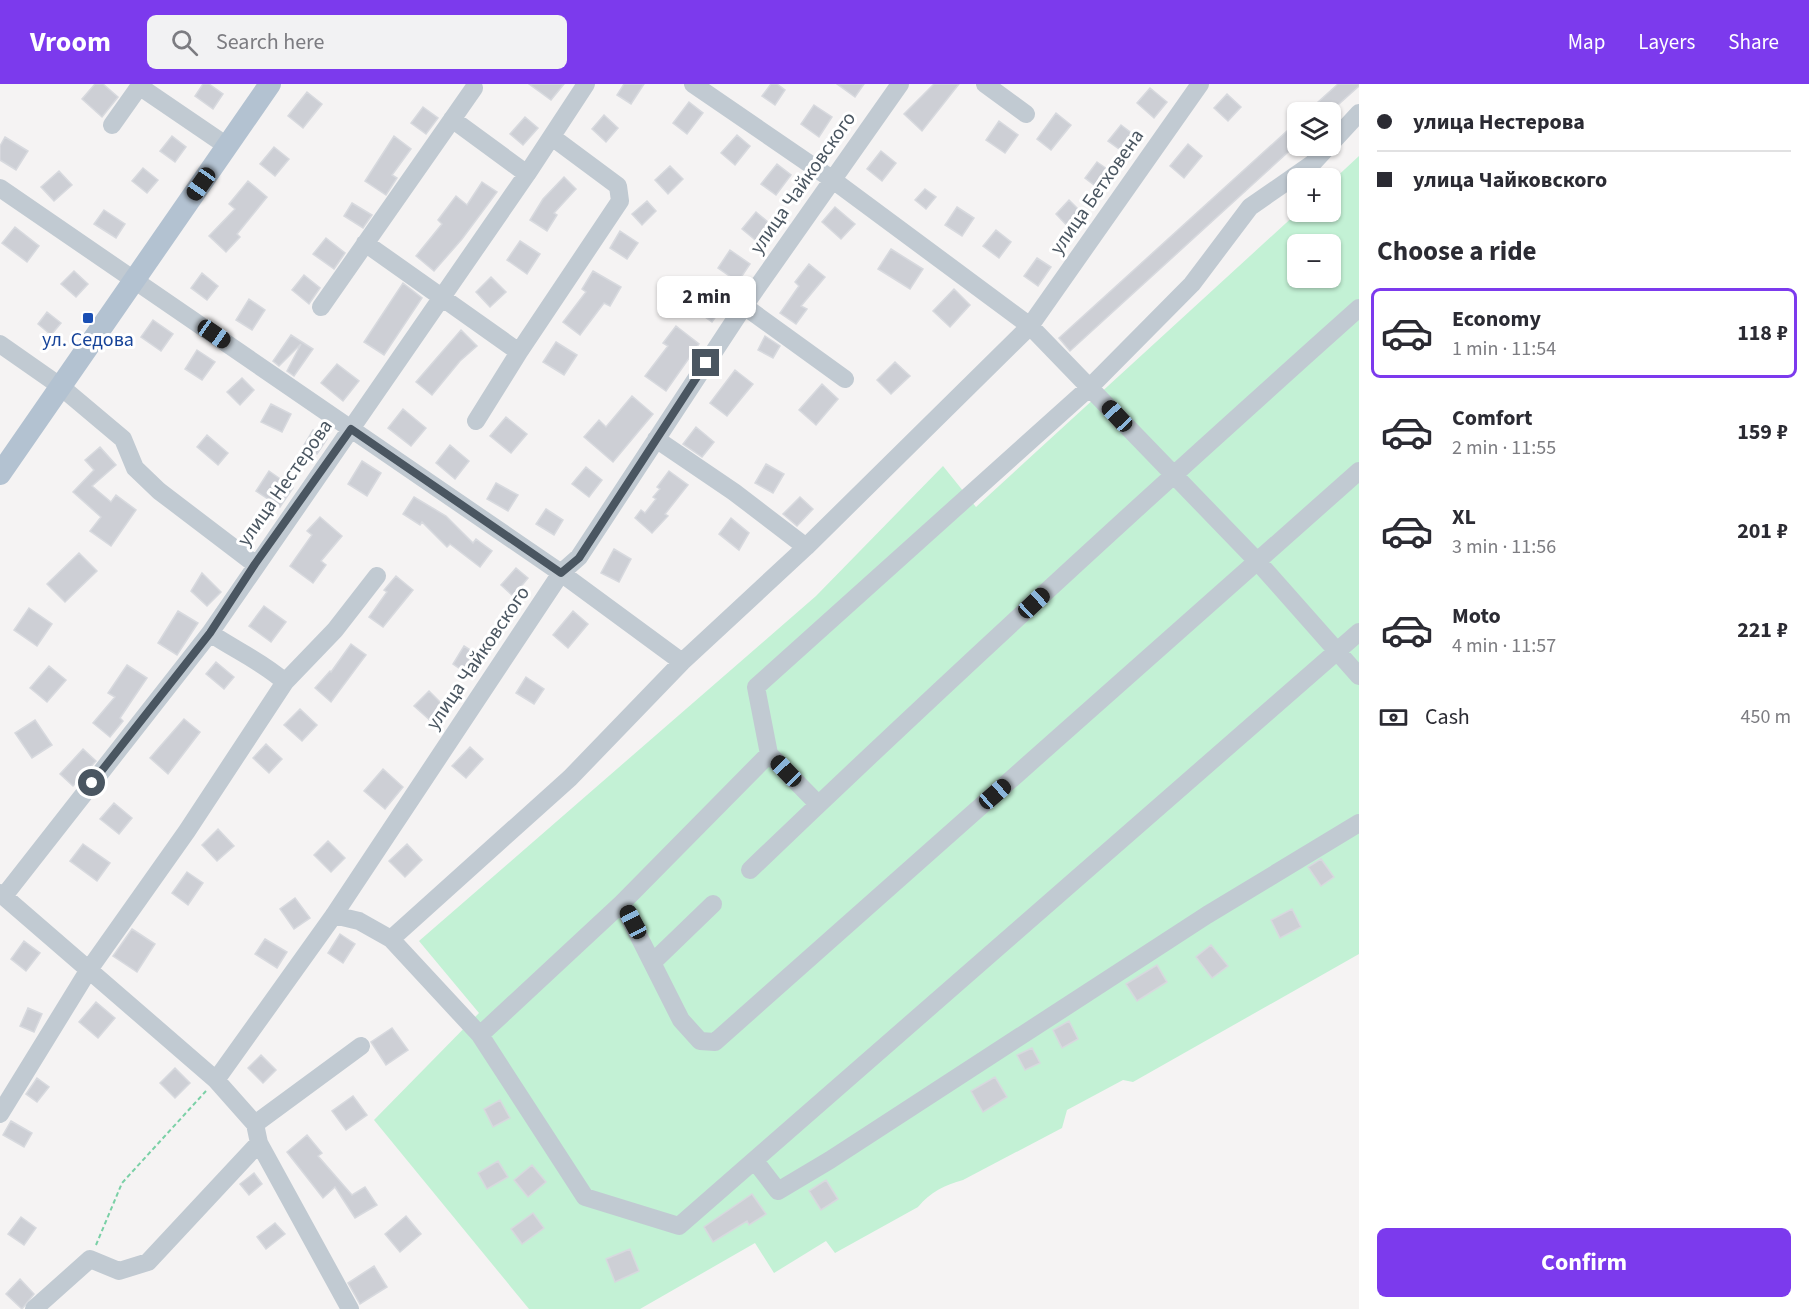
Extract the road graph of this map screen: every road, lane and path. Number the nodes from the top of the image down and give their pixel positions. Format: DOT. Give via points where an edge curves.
graph roads {
  1 [pos="270,84"];
  2 [pos="586,84"];
  3 [pos="693,84"];
  4 [pos="900,84"];
  5 [pos="985,84"];
  6 [pos="1200,84"];
  7 [pos="140,85"];
  8 [pos="474,88"];
  9 [pos="1359,113"];
  10 [pos="1026,114"];
  11 [pos="452,119"];
  12 [pos="112,125"];
  13 [pos="552,137"];
  14 [pos="227,146"];
  15 [pos="527,174"];
  16 [pos="833,180"];
  17 [pos="0,188"];
  18 [pos="365,243"];
  19 [pos="135,279"];
  20 [pos="443,297"];
  21 [pos="744,306"];
  22 [pos="321,307"];
  23 [pos="1359,308"];
  24 [pos="1030,326"];
  25 [pos="0,344"];
  26 [pos="519,352"];
  27 [pos="845,379"];
  28 [pos="60,386"];
  29 [pos="1090,387"];
  30 [pos="476,421"];
  31 [pos="351,429"];
  32 [pos="656,440"];
  33 [pos="1359,471"];
  34 [pos="0,474"];
  35 [pos="1173,475"];
  36 [pos="806,547"];
  37 [pos="1258,562"];
  38 [pos="255,564"];
  39 [pos="561,573"];
  40 [pos="377,576"];
  41 [pos="1359,632"];
  42 [pos="210,633"];
  43 [pos="1338,651"];
  44 [pos="682,662"];
  45 [pos="1359,676"];
  46 [pos="285,682"];
  47 [pos="769,754"];
  48 [pos="818,804"];
  49 [pos="1359,823"];
  50 [pos="750,870"];
  51 [pos="2,895"];
  52 [pos="622,903"];
  53 [pos="713,904"];
  54 [pos="334,915"];
  55 [pos="391,939"];
  56 [pos="654,961"];
  57 [pos="88,971"];
  58 [pos="480,1035"];
  59 [pos="361,1046"];
  60 [pos="216,1080"];
  61 [pos="0,1114"];
  62 [pos="255,1124"];
  63 [pos="259,1143"];
  64 [pos="755,1161"];
  65 [pos="90,1258"];
  66 [pos="34,1309"];
  67 [pos="350,1309"];
  1 -- 14 [label="main road"];
  2 -- 13 [label="street, улица Нестерова"];
  3 -- 16 [label="street"];
  4 -- 16 [label="street, улица Чайковского"];
  5 -- 10 [label="street"];
  6 -- 24 [label="street, улица Бетховена"];
  7 -- 12 [label="street"];
  7 -- 14 [label="street"];
  8 -- 11 [label="street"];
  9 -- 29 [label="street" via="1312,164 1250,207 1192,284"];
  11 -- 15 [label="street"];
  11 -- 18 [label="street"];
  13 -- 15 [label="street, улица Нестерова"];
  13 -- 26 [label="street" via="618,186 620,201"];
  14 -- 19 [label="main road"];
  15 -- 20 [label="street, улица Нестерова"];
  16 -- 21 [label="street, улица Чайковского"];
  16 -- 24 [label="street"];
  17 -- 19 [label="street"];
  18 -- 20 [label="street"];
  18 -- 22 [label="street"];
  19 -- 28 [label="main road"];
  19 -- 31 [label="street"];
  20 -- 26 [label="street"];
  20 -- 31 [label="street, улица Нестерова"];
  21 -- 27 [label="street"];
  21 -- 32 [label="street, улица Чайковского"];
  23 -- 35 [label="street"];
  24 -- 29 [label="street"];
  24 -- 36 [label="street, улица Бетховена"];
  25 -- 28 [label="street"];
  26 -- 30 [label="street"];
  28 -- 34 [label="main road"];
  28 -- 38 [label="street" via="123,439 135,468 159,491"];
  29 -- 35 [label="street"];
  29 -- 47 [label="street" via="756,687"];
  31 -- 38 [label="street, улица Нестерова"];
  31 -- 39 [label="street"];
  32 -- 36 [label="street"];
  32 -- 39 [label="street, улица Чайковского" via="579,558"];
  33 -- 37 [label="street"];
  35 -- 37 [label="street"];
  35 -- 48 [label="street"];
  36 -- 44 [label="street, улица Бетховена"];
  37 -- 43 [label="street"];
  37 -- 56 [label="street" via="715,1042 700,1041 681,1020"];
  38 -- 42 [label="street, улица Нестерова"];
  39 -- 44 [label="street"];
  39 -- 54 [label="street, улица Чайковского"];
  40 -- 46 [label="street" via="335,630"];
  41 -- 43 [label="street"];
  42 -- 46 [label="street" via="267,666"];
  42 -- 51 [label="street, улица Нестерова"];
  43 -- 45 [label="street"];
  43 -- 64 [label="street"];
  44 -- 55 [label="street, улица Бетховена" via="570,778"];
  46 -- 57 [label="street"];
  47 -- 48 [label="street"];
  47 -- 52 [label="street"];
  48 -- 50 [label="street"];
  49 -- 64 [label="street" via="1207,915 778,1191"];
  51 -- 57 [label="street"];
  52 -- 56 [label="street"];
  52 -- 58 [label="street"];
  53 -- 56 [label="street"];
  54 -- 55 [label="street" via="359,921"];
  54 -- 60 [label="street, улица Чайковского"];
  55 -- 58 [label="street"];
  57 -- 60 [label="street"];
  57 -- 61 [label="street"];
  58 -- 64 [label="street" via="585,1197 679,1226"];
  59 -- 62 [label="street"];
  60 -- 62 [label="street"];
  60 -- 65 [label="path" via="122,1183"];
  62 -- 63 [label="street"];
  63 -- 65 [label="street" via="148,1262 119,1271"];
  63 -- 67 [label="street"];
  65 -- 66 [label="street"];
}
